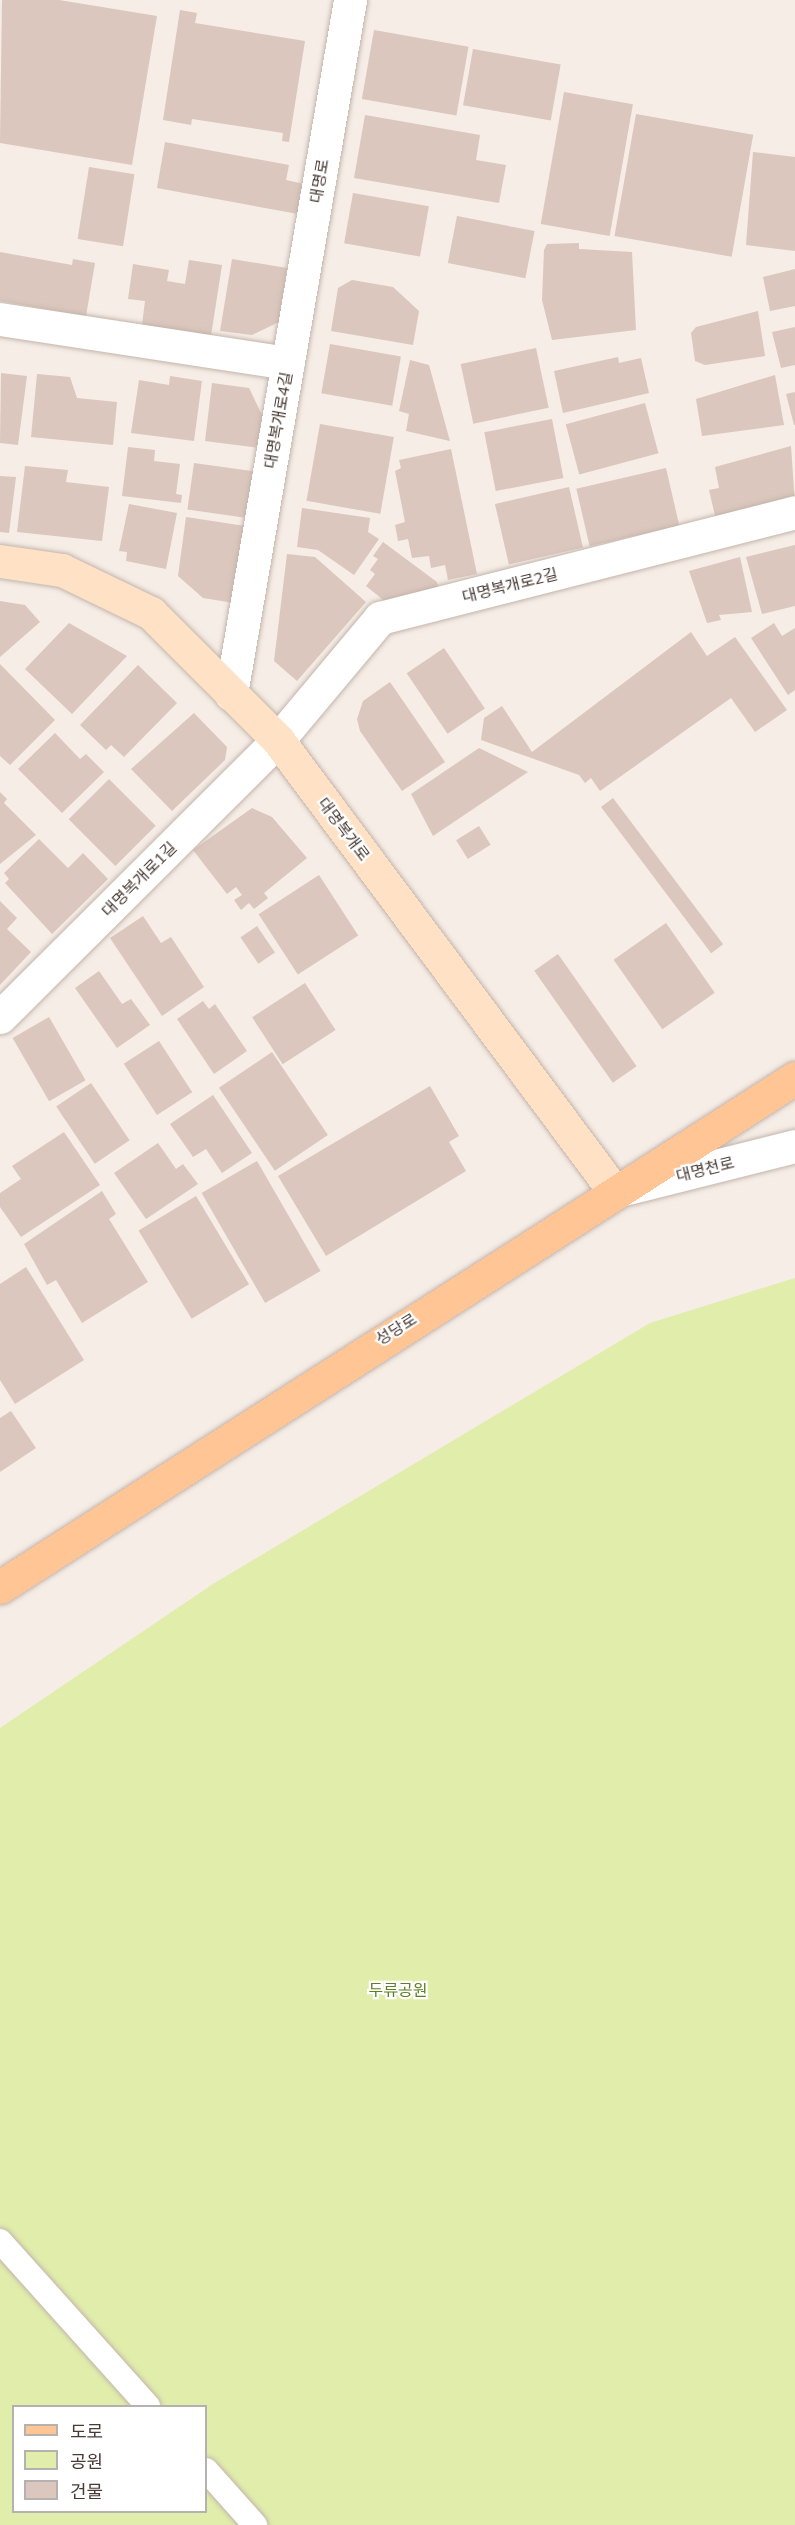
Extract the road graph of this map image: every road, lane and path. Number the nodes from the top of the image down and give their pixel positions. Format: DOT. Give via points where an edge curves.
graph roads {
  1 [pos="350,0"];
  2 [pos="0,319"];
  3 [pos="288,363"];
  4 [pos="795,512"];
  5 [pos="0,561"];
  6 [pos="231,694"];
  7 [pos="278,741"];
  8 [pos="0,1017"];
  9 [pos="795,1078"];
  10 [pos="795,1146"];
  11 [pos="614,1191"];
  12 [pos="0,1587"];
  13 [pos="0,2241"];
  14 [pos="147,2405"];
  15 [pos="207,2471"];
  16 [pos="255,2525"];
  1 -- 3 [label="street, 대명로"];
  2 -- 3 [label="street, 대명복개로4길"];
  3 -- 6 [label="street, 대명복개로4길"];
  4 -- 7 [label="street, 대명복개로2길" via="380,618"];
  5 -- 6 [label="main road, 대명복개로" via="62,570 152,613"];
  6 -- 7 [label="main road, 대명복개로"];
  7 -- 8 [label="street, 대명복개로1길"];
  7 -- 11 [label="main road, 대명복개로"];
  9 -- 11 [label="main road, 성당로"];
  10 -- 11 [label="street, 대명천로"];
  11 -- 12 [label="main road, 성당로"];
  13 -- 14 [label="lane"];
  15 -- 16 [label="lane"];
}
